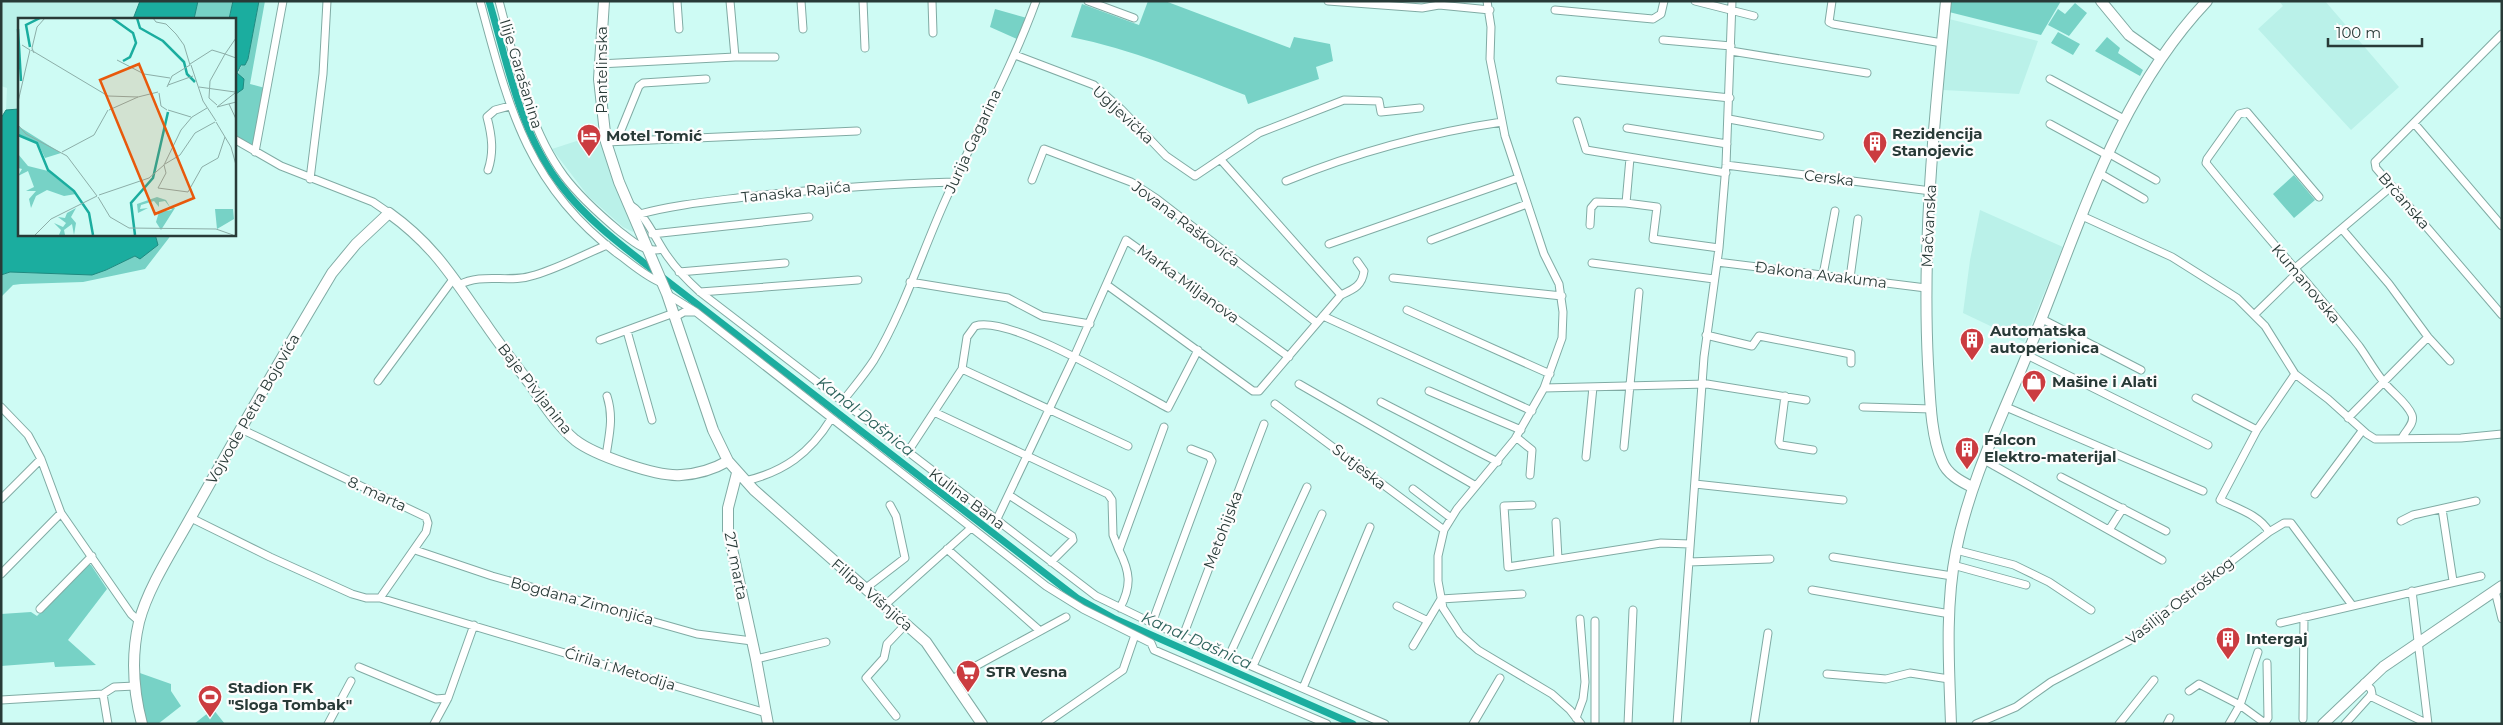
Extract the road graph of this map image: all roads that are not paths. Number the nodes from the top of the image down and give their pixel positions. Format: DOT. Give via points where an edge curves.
graph roads {
  1 [pos="283,1"];
  2 [pos="328,1"];
  3 [pos="480,1"];
  4 [pos="499,1"];
  5 [pos="604,1"];
  6 [pos="677,1"];
  7 [pos="730,1"];
  8 [pos="801,1"];
  9 [pos="863,1"];
  10 [pos="932,1"];
  11 [pos="1036,1"];
  12 [pos="1088,1"];
  13 [pos="1328,1"];
  14 [pos="1487,1"];
  15 [pos="1664,1"];
  16 [pos="1695,1"];
  17 [pos="1732,1"];
  18 [pos="1832,1"];
  19 [pos="1946,1"];
  20 [pos="2101,1"];
  21 [pos="2206,1"];
  22 [pos="1490,10"];
  23 [pos="1555,10"];
  24 [pos="1732,10"];
  25 [pos="1754,16"];
  26 [pos="1134,18"];
  27 [pos="679,29"];
  28 [pos="803,29"];
  29 [pos="933,33"];
  30 [pos="2502,34"];
  31 [pos="1663,40"];
  32 [pos="1942,43"];
  33 [pos="865,48"];
  34 [pos="1731,49"];
  35 [pos="1015,55"];
  36 [pos="735,57"];
  37 [pos="775,57"];
  38 [pos="2160,57"];
  39 [pos="599,64"];
  40 [pos="1867,73"];
  41 [pos="706,79"];
  42 [pos="2050,79"];
  43 [pos="1560,80"];
  44 [pos="1730,98"];
  45 [pos="510,106"];
  46 [pos="1420,108"];
  47 [pos="2124,119"];
  48 [pos="1577,120"];
  49 [pos="1729,120"];
  50 [pos="1502,122"];
  51 [pos="2414,123"];
  52 [pos="2050,124"];
  53 [pos="1627,128"];
  54 [pos="856,131"];
  55 [pos="1820,136"];
  56 [pos="235,140"];
  57 [pos="617,140"];
  58 [pos="606,142"];
  59 [pos="1727,144"];
  60 [pos="255,152"];
  61 [pos="2108,154"];
  62 [pos="1630,158"];
  63 [pos="1221,160"];
  64 [pos="1726,165"];
  65 [pos="488,170"];
  66 [pos="1726,173"];
  67 [pos="2099,174"];
  68 [pos="1518,178"];
  69 [pos="310,179"];
  70 [pos="1032,180"];
  71 [pos="2156,180"];
  72 [pos="1286,181"];
  73 [pos="954,182"];
  74 [pos="2392,186"];
  75 [pos="1931,191"];
  76 [pos="2319,197"];
  77 [pos="2144,199"];
  78 [pos="1626,203"];
  79 [pos="628,204"];
  80 [pos="1526,204"];
  81 [pos="1835,211"];
  82 [pos="389,212"];
  83 [pos="640,214"];
  84 [pos="2082,216"];
  85 [pos="809,217"];
  86 [pos="1858,218"];
  87 [pos="1590,225"];
  88 [pos="2502,226"];
  89 [pos="2342,228"];
  90 [pos="652,234"];
  91 [pos="1431,240"];
  92 [pos="1329,244"];
  93 [pos="606,245"];
  94 [pos="1719,248"];
  95 [pos="662,249"];
  96 [pos="649,250"];
  97 [pos="1357,261"];
  98 [pos="1717,262"];
  99 [pos="785,263"];
  100 [pos="1592,263"];
  101 [pos="2296,271"];
  102 [pos="679,272"];
  103 [pos="1823,275"];
  104 [pos="1392,278"];
  105 [pos="1850,278"];
  106 [pos="858,280"];
  107 [pos="1714,280"];
  108 [pos="456,281"];
  109 [pos="910,282"];
  110 [pos="662,283"];
  111 [pos="1107,285"];
  112 [pos="1926,288"];
  113 [pos="700,292"];
  114 [pos="1639,292"];
  115 [pos="667,294"];
  116 [pos="1341,295"];
  117 [pos="1562,296"];
  118 [pos="1407,310"];
  119 [pos="696,312"];
  120 [pos="2255,314"];
  121 [pos="2502,314"];
  122 [pos="674,315"];
  123 [pos="1323,316"];
  124 [pos="2042,319"];
  125 [pos="1317,323"];
  126 [pos="1090,324"];
  127 [pos="627,331"];
  128 [pos="1706,335"];
  129 [pos="2428,337"];
  130 [pos="600,340"];
  131 [pos="1198,350"];
  132 [pos="2027,355"];
  133 [pos="1074,357"];
  134 [pos="1289,357"];
  135 [pos="2450,361"];
  136 [pos="1851,363"];
  137 [pos="962,369"];
  138 [pos="2141,370"];
  139 [pos="1550,374"];
  140 [pos="2295,374"];
  141 [pos="378,381"];
  142 [pos="2384,382"];
  143 [pos="1299,384"];
  144 [pos="1702,386"];
  145 [pos="1593,387"];
  146 [pos="1630,387"];
  147 [pos="1544,388"];
  148 [pos="1429,391"];
  149 [pos="607,396"];
  150 [pos="1785,396"];
  151 [pos="2196,398"];
  152 [pos="1806,400"];
  153 [pos="842,402"];
  154 [pos="1381,402"];
  155 [pos="1275,404"];
  156 [pos="1,407"];
  157 [pos="1863,407"];
  158 [pos="2006,407"];
  159 [pos="1050,409"];
  160 [pos="1932,409"];
  161 [pos="1532,411"];
  162 [pos="934,412"];
  163 [pos="2348,418"];
  164 [pos="831,419"];
  165 [pos="652,420"];
  166 [pos="1264,424"];
  167 [pos="1164,427"];
  168 [pos="241,429"];
  169 [pos="1521,430"];
  170 [pos="2257,430"];
  171 [pos="2362,431"];
  172 [pos="2502,434"];
  173 [pos="1516,437"];
  174 [pos="2402,438"];
  175 [pos="1128,446"];
  176 [pos="1624,446"];
  177 [pos="2208,446"];
  178 [pos="1191,449"];
  179 [pos="1813,450"];
  180 [pos="907,452"];
  181 [pos="606,456"];
  182 [pos="1028,456"];
  183 [pos="1586,456"];
  184 [pos="42,460"];
  185 [pos="1984,460"];
  186 [pos="728,461"];
  187 [pos="1498,462"];
  188 [pos="737,473"];
  189 [pos="1530,475"];
  190 [pos="2061,477"];
  191 [pos="745,481"];
  192 [pos="1695,484"];
  193 [pos="1476,486"];
  194 [pos="1308,487"];
  195 [pos="1972,487"];
  196 [pos="1413,489"];
  197 [pos="2204,490"];
  198 [pos="2315,494"];
  199 [pos="1009,495"];
  200 [pos="1,499"];
  201 [pos="1842,500"];
  202 [pos="2476,501"];
  203 [pos="890,505"];
  204 [pos="1532,505"];
  205 [pos="2123,508"];
  206 [pos="2442,509"];
  207 [pos="61,513"];
  208 [pos="1322,514"];
  209 [pos="191,518"];
  210 [pos="1451,518"];
  211 [pos="996,521"];
  212 [pos="2401,521"];
  213 [pos="1556,522"];
  214 [pos="1370,527"];
  215 [pos="971,528"];
  216 [pos="1444,530"];
  217 [pos="2109,530"];
  218 [pos="2166,531"];
  219 [pos="2269,532"];
  220 [pos="1690,544"];
  221 [pos="947,549"];
  222 [pos="415,550"];
  223 [pos="1119,550"];
  224 [pos="1956,550"];
  225 [pos="92,556"];
  226 [pos="1833,557"];
  227 [pos="1558,559"];
  228 [pos="1770,559"];
  229 [pos="2162,560"];
  230 [pos="1051,562"];
  231 [pos="1689,562"];
  232 [pos="1953,565"];
  233 [pos="1,574"];
  234 [pos="1952,576"];
  235 [pos="2481,576"];
  236 [pos="2453,581"];
  237 [pos="2026,585"];
  238 [pos="866,588"];
  239 [pos="2498,589"];
  240 [pos="1812,590"];
  241 [pos="2412,591"];
  242 [pos="1522,594"];
  243 [pos="380,598"];
  244 [pos="1441,599"];
  245 [pos="886,605"];
  246 [pos="2352,605"];
  247 [pos="1397,606"];
  248 [pos="1120,608"];
  249 [pos="40,609"];
  250 [pos="1633,610"];
  251 [pos="2091,610"];
  252 [pos="1950,614"];
  253 [pos="1066,617"];
  254 [pos="2304,617"];
  255 [pos="1580,619"];
  256 [pos="2502,619"];
  257 [pos="139,621"];
  258 [pos="1428,621"];
  259 [pos="1596,621"];
  260 [pos="1152,623"];
  261 [pos="2280,623"];
  262 [pos="906,624"];
  263 [pos="474,625"];
  264 [pos="1040,631"];
  265 [pos="1768,633"];
  266 [pos="1135,635"];
  267 [pos="1183,636"];
  268 [pos="752,641"];
  269 [pos="826,642"];
  270 [pos="2419,642"];
  271 [pos="1413,646"];
  272 [pos="2258,652"];
  273 [pos="1230,656"];
  274 [pos="756,659"];
  275 [pos="2267,663"];
  276 [pos="1253,666"];
  277 [pos="359,667"];
  278 [pos="1827,674"];
  279 [pos="1500,678"];
  280 [pos="952,679"];
  281 [pos="1949,679"];
  282 [pos="351,680"];
  283 [pos="2154,680"];
  284 [pos="2364,683"];
  285 [pos="135,686"];
  286 [pos="1303,688"];
  287 [pos="2188,691"];
  288 [pos="103,694"];
  289 [pos="2370,696"];
  290 [pos="448,698"];
  291 [pos="1,700"];
  292 [pos="2240,705"];
  293 [pos="896,716"];
  294 [pos="767,718"];
  295 [pos="2303,719"];
  296 [pos="1580,722"];
  297 [pos="2348,723"];
  298 [pos="108,724"];
  299 [pos="142,724"];
  300 [pos="328,724"];
  301 [pos="434,724"];
  302 [pos="982,724"];
  303 [pos="1045,724"];
  304 [pos="1327,724"];
  305 [pos="1385,724"];
  306 [pos="1473,724"];
  307 [pos="1595,724"];
  308 [pos="1628,724"];
  309 [pos="1677,724"];
  310 [pos="1754,724"];
  311 [pos="1950,724"];
  312 [pos="1976,724"];
  313 [pos="2119,724"];
  314 [pos="2229,724"];
  315 [pos="2265,724"];
  316 [pos="2323,724"];
  317 [pos="2428,724"];
  1 -- 60 [label="street"];
  2 -- 69 [label="street"];
  3 -- 45 [label="street"];
  4 -- 96 [label="street, Ilije Garašanina" via="532,116 552,157 583,198 631,240"];
  5 -- 39 [label="street, Pantelinska"];
  6 -- 27 [label="street"];
  7 -- 36 [label="street"];
  8 -- 28 [label="street"];
  9 -- 33 [label="street"];
  10 -- 29 [label="street"];
  11 -- 35 [label="street, Jurija Gagarina"];
  12 -- 26 [label="street"];
  13 -- 22 [label="street"];
  14 -- 22 [label="street"];
  15 -- 23 [label="street" via="1661,14 1654,19"];
  16 -- 24 [label="street"];
  17 -- 24 [label="street"];
  18 -- 32 [label="street" via="1828,17 1832,24"];
  19 -- 32 [label="street, Mačvanska"];
  20 -- 38 [label="street" via="2129,35"];
  21 -- 38 [label="street"];
  22 -- 50 [label="street" via="1490,59"];
  24 -- 25 [label="street"];
  24 -- 34 [label="street"];
  30 -- 51 [label="street"];
  31 -- 34 [label="street"];
  32 -- 75 [label="street, Mačvanska"];
  34 -- 40 [label="street"];
  34 -- 44 [label="street"];
  35 -- 63 [label="street, Ugljevička" via="1094,86 1166,156 1195,176"];
  35 -- 73 [label="street, Jurija Gagarina"];
  36 -- 37 [label="street"];
  36 -- 39 [label="street"];
  38 -- 47 [label="street"];
  39 -- 58 [label="street, Pantelinska"];
  41 -- 57 [label="street, Pantelinska" via="643,83"];
  42 -- 47 [label="street"];
  43 -- 44 [label="street"];
  44 -- 49 [label="street"];
  45 -- 65 [label="street" via="495,110 487,117 492,136"];
  45 -- 93 [label="street" via="542,176 580,221"];
  46 -- 63 [label="street, Ugljevička" via="1382,112 1379,100 1344,100 1259,134"];
  47 -- 61 [label="street"];
  48 -- 62 [label="street" via="1586,150"];
  49 -- 55 [label="street"];
  49 -- 59 [label="street"];
  50 -- 68 [label="street"];
  50 -- 72 [label="street" via="1414,138 1328,164"];
  51 -- 74 [label="street, Brčanska" via="2375,162 2376,168"];
  51 -- 88 [label="street"];
  52 -- 61 [label="street"];
  53 -- 59 [label="street"];
  54 -- 57 [label="street"];
  56 -- 60 [label="street"];
  57 -- 58 [label="street"];
  58 -- 79 [label="street, Pantelinska"];
  59 -- 64 [label="street"];
  60 -- 69 [label="street"];
  61 -- 67 [label="street"];
  61 -- 71 [label="street"];
  62 -- 66 [label="street"];
  62 -- 78 [label="street"];
  63 -- 116 [label="street"];
  64 -- 66 [label="street"];
  64 -- 75 [label="street, Cerska"];
  66 -- 94 [label="street"];
  67 -- 77 [label="street"];
  67 -- 84 [label="street"];
  68 -- 80 [label="street"];
  68 -- 92 [label="street"];
  69 -- 82 [label="street" via="372,202"];
  70 -- 125 [label="street, Jovana Raškovića" via="1044,149 1131,182"];
  73 -- 83 [label="street, Tanaska Rajića" via="873,185 764,195 694,203"];
  73 -- 109 [label="street, Jurija Gagarina"];
  74 -- 89 [label="street"];
  74 -- 121 [label="street, Brčanska"];
  75 -- 112 [label="street, Mačvanska"];
  76 -- 101 [label="street, Kumanovska" via="2247,112 2239,114 2206,163"];
  78 -- 87 [label="street" via="1596,202 1591,208"];
  78 -- 94 [label="street" via="1657,207 1653,239"];
  79 -- 83 [label="street, Kulina Bana"];
  79 -- 96 [label="street, Pantelinska"];
  80 -- 91 [label="street"];
  80 -- 117 [label="street"];
  81 -- 103 [label="street"];
  82 -- 108 [label="street, Baje Pivljanina" via="426,243"];
  82 -- 168 [label="street, Vojvode Petra Bojovića" via="332,273"];
  83 -- 90 [label="street, Kulina Bana"];
  84 -- 120 [label="street" via="2172,257 2237,298"];
  84 -- 124 [label="street"];
  85 -- 90 [label="street"];
  86 -- 105 [label="street"];
  89 -- 101 [label="street"];
  89 -- 129 [label="street"];
  90 -- 95 [label="street, Kulina Bana"];
  93 -- 108 [label="street" via="535,276 515,280 478,277"];
  93 -- 110 [label="street"];
  94 -- 98 [label="street"];
  95 -- 96 [label="street"];
  95 -- 102 [label="street, Kulina Bana"];
  96 -- 110 [label="street, Pantelinska"];
  97 -- 116 [label="street" via="1364,271 1362,281"];
  98 -- 103 [label="street, Đakona Avakuma"];
  98 -- 107 [label="street"];
  99 -- 102 [label="street"];
  100 -- 107 [label="street"];
  101 -- 120 [label="street"];
  101 -- 142 [label="street, Kumanovska"];
  102 -- 113 [label="street, Kulina Bana"];
  103 -- 105 [label="street, Đakona Avakuma"];
  104 -- 117 [label="street"];
  105 -- 112 [label="street, Đakona Avakuma"];
  106 -- 113 [label="street"];
  107 -- 128 [label="street"];
  108 -- 141 [label="street"];
  108 -- 181 [label="street, Baje Pivljanina" via="560,424 575,440"];
  109 -- 126 [label="street" via="1008,298 1042,316"];
  109 -- 153 [label="street, Jurija Gagarina" via="873,360"];
  110 -- 115 [label="street, Filipa Višnjića"];
  111 -- 126 [label="street, Marka Miljanova"];
  111 -- 131 [label="street"];
  111 -- 134 [label="street, Marka Miljanova" via="1126,240"];
  112 -- 160 [label="street, Mačvanska"];
  113 -- 153 [label="street, Kulina Bana"];
  114 -- 146 [label="street"];
  115 -- 119 [label="street"];
  115 -- 122 [label="street, Filipa Višnjića"];
  116 -- 123 [label="street"];
  117 -- 139 [label="street" via="1562,338"];
  118 -- 139 [label="street"];
  119 -- 122 [label="street"];
  119 -- 164 [label="street"];
  120 -- 140 [label="street"];
  122 -- 127 [label="street"];
  122 -- 186 [label="street, Filipa Višnjića" via="709,418"];
  123 -- 125 [label="street"];
  123 -- 161 [label="street"];
  124 -- 132 [label="street"];
  124 -- 138 [label="street"];
  125 -- 134 [label="street"];
  126 -- 133 [label="street, Marka Miljanova"];
  127 -- 130 [label="street"];
  127 -- 165 [label="street"];
  128 -- 136 [label="street" via="1752,346 1758,336 1851,354"];
  128 -- 144 [label="street"];
  129 -- 135 [label="street"];
  129 -- 142 [label="street"];
  131 -- 133 [label="street" via="1168,408"];
  131 -- 134 [label="street" via="1253,391 1262,390"];
  132 -- 158 [label="street"];
  132 -- 177 [label="street"];
  133 -- 137 [label="street" via="1004,326 980,324 967,337"];
  133 -- 159 [label="street, Marka Miljanova"];
  137 -- 159 [label="street"];
  137 -- 162 [label="street"];
  139 -- 147 [label="street"];
  140 -- 163 [label="street"];
  140 -- 170 [label="street"];
  142 -- 163 [label="street"];
  142 -- 174 [label="street, Kumanovska" via="2412,417"];
  143 -- 193 [label="street"];
  144 -- 146 [label="street"];
  144 -- 150 [label="street" via="1712,384"];
  144 -- 192 [label="street"];
  145 -- 146 [label="street"];
  145 -- 147 [label="street"];
  145 -- 183 [label="street"];
  146 -- 176 [label="street"];
  147 -- 161 [label="street"];
  148 -- 169 [label="street"];
  149 -- 181 [label="street" via="612,427"];
  150 -- 152 [label="street"];
  150 -- 179 [label="street" via="1779,442"];
  151 -- 170 [label="street"];
  153 -- 180 [label="street, Kulina Bana"];
  154 -- 187 [label="street"];
  155 -- 216 [label="street, Sutjeska"];
  156 -- 184 [label="street" via="28,435"];
  157 -- 160 [label="street"];
  158 -- 185 [label="street"];
  158 -- 197 [label="street"];
  159 -- 175 [label="street"];
  159 -- 182 [label="street, Marka Miljanova"];
  160 -- 195 [label="street, Mačvanska" via="1942,462 1954,476"];
  161 -- 169 [label="street"];
  162 -- 180 [label="street"];
  162 -- 182 [label="street"];
  163 -- 171 [label="street"];
  164 -- 191 [label="street" via="813,445 795,460 775,472"];
  164 -- 215 [label="street"];
  166 -- 267 [label="street, Metohijska"];
  167 -- 223 [label="street"];
  168 -- 209 [label="street, Vojvode Petra Bojovića"];
  168 -- 222 [label="street, 8. marta" via="426,517 426,532"];
  169 -- 173 [label="street"];
  170 -- 219 [label="street" via="2220,500 2256,518"];
  171 -- 174 [label="street" via="2375,439"];
  171 -- 198 [label="street"];
  172 -- 174 [label="street"];
  173 -- 187 [label="street"];
  173 -- 189 [label="street" via="1532,450"];
  178 -- 260 [label="street" via="1209,456 1212,461"];
  180 -- 211 [label="street, Kulina Bana"];
  181 -- 186 [label="street, Baje Pivljanina" via="680,475 714,468"];
  182 -- 199 [label="street, Marka Miljanova"];
  182 -- 223 [label="street" via="1108,494 1112,500 1113,535"];
  184 -- 200 [label="street"];
  184 -- 207 [label="street"];
  185 -- 195 [label="street"];
  185 -- 217 [label="street"];
  186 -- 188 [label="street, Filipa Višnjića"];
  187 -- 193 [label="street"];
  188 -- 191 [label="street, Filipa Višnjića"];
  188 -- 268 [label="street, 27. marta" via="728,508 728,530"];
  190 -- 205 [label="street"];
  191 -- 238 [label="street, Filipa Višnjića"];
  192 -- 201 [label="street"];
  192 -- 220 [label="street"];
  193 -- 210 [label="street"];
  194 -- 273 [label="street"];
  195 -- 224 [label="street"];
  196 -- 210 [label="street"];
  199 -- 211 [label="street, Marka Miljanova"];
  199 -- 230 [label="street" via="1072,536 1073,540"];
  202 -- 206 [label="street"];
  203 -- 238 [label="street" via="896,516 905,558"];
  204 -- 227 [label="street" via="1504,506 1508,567"];
  205 -- 217 [label="street"];
  205 -- 218 [label="street"];
  206 -- 212 [label="street"];
  206 -- 236 [label="street"];
  207 -- 225 [label="street"];
  207 -- 233 [label="street"];
  208 -- 276 [label="street"];
  209 -- 243 [label="street, Ćirila i Metodija" via="352,594"];
  209 -- 257 [label="street, Vojvode Petra Bojovića" via="168,555"];
  210 -- 216 [label="street"];
  211 -- 230 [label="street, Kulina Bana"];
  213 -- 227 [label="street"];
  214 -- 286 [label="street"];
  215 -- 221 [label="street"];
  215 -- 266 [label="street" via="1046,586"];
  216 -- 244 [label="street" via="1437,568"];
  217 -- 229 [label="street"];
  219 -- 246 [label="street, Vasilija Ostroškog" via="2284,523 2291,523"];
  219 -- 312 [label="street, Vasilija Ostroškog" via="2129,642 2051,682 2016,706"];
  220 -- 227 [label="street" via="1661,543"];
  220 -- 231 [label="street"];
  221 -- 245 [label="street"];
  221 -- 264 [label="street"];
  222 -- 243 [label="street, 8. marta"];
  222 -- 268 [label="street, Bogdana Zimonjića" via="492,576 697,634"];
  223 -- 248 [label="street" via="1129,573"];
  224 -- 232 [label="street"];
  224 -- 251 [label="street" via="2014,565"];
  225 -- 249 [label="street"];
  225 -- 257 [label="street"];
  226 -- 234 [label="street"];
  228 -- 231 [label="street"];
  230 -- 248 [label="street, Kulina Bana" via="1096,596"];
  231 -- 309 [label="street"];
  232 -- 234 [label="street"];
  232 -- 237 [label="street"];
  234 -- 252 [label="street"];
  235 -- 236 [label="street"];
  236 -- 241 [label="street"];
  238 -- 245 [label="street, Filipa Višnjića"];
  239 -- 256 [label="street"];
  239 -- 270 [label="street"];
  240 -- 252 [label="street"];
  241 -- 246 [label="street"];
  241 -- 270 [label="street"];
  242 -- 244 [label="street"];
  243 -- 263 [label="street, Ćirila i Metodija"];
  244 -- 258 [label="street"];
  244 -- 296 [label="street" via="1460,634 1478,650 1552,694"];
  245 -- 262 [label="street, Filipa Višnjića"];
  246 -- 254 [label="street"];
  247 -- 258 [label="street"];
  248 -- 260 [label="street, Kulina Bana"];
  250 -- 308 [label="street"];
  252 -- 281 [label="street"];
  253 -- 264 [label="street"];
  254 -- 261 [label="street"];
  254 -- 295 [label="street"];
  255 -- 296 [label="street" via="1585,682"];
  257 -- 285 [label="street, Vojvode Petra Bojovića" via="133,666"];
  258 -- 271 [label="street"];
  259 -- 307 [label="street"];
  260 -- 267 [label="street, Kulina Bana"];
  262 -- 280 [label="street, Filipa Višnjića" via="926,642"];
  262 -- 293 [label="street" via="887,644 884,658 866,678"];
  263 -- 290 [label="street"];
  263 -- 294 [label="street, Ćirila i Metodija"];
  264 -- 280 [label="street"];
  265 -- 310 [label="street"];
  266 -- 303 [label="street" via="1123,670"];
  266 -- 304 [label="street" via="1151,643 1154,650"];
  267 -- 273 [label="street, Kulina Bana"];
  268 -- 274 [label="street, 27. marta"];
  269 -- 274 [label="street"];
  270 -- 284 [label="street"];
  270 -- 317 [label="street"];
  272 -- 292 [label="street"];
  273 -- 276 [label="street, Kulina Bana"];
  274 -- 294 [label="street, 27. marta"];
  275 -- 315 [label="street" via="2268,718"];
  276 -- 286 [label="street, Kulina Bana"];
  277 -- 290 [label="street" via="436,699"];
  278 -- 281 [label="street" via="1886,679 1910,673"];
  279 -- 306 [label="street"];
  280 -- 302 [label="street, Filipa Višnjića"];
  281 -- 311 [label="street"];
  282 -- 300 [label="street"];
  283 -- 313 [label="street"];
  284 -- 289 [label="street" via="2371,689"];
  284 -- 316 [label="street"];
  285 -- 288 [label="street" via="114,687"];
  285 -- 299 [label="street, Vojvode Petra Bojovića"];
  286 -- 305 [label="street, Kulina Bana"];
  287 -- 292 [label="street" via="2199,684"];
  288 -- 291 [label="street"];
  288 -- 298 [label="street"];
  289 -- 297 [label="street"];
  289 -- 317 [label="street"];
  290 -- 301 [label="street"];
  292 -- 314 [label="street"];
  292 -- 315 [label="street"];
}
